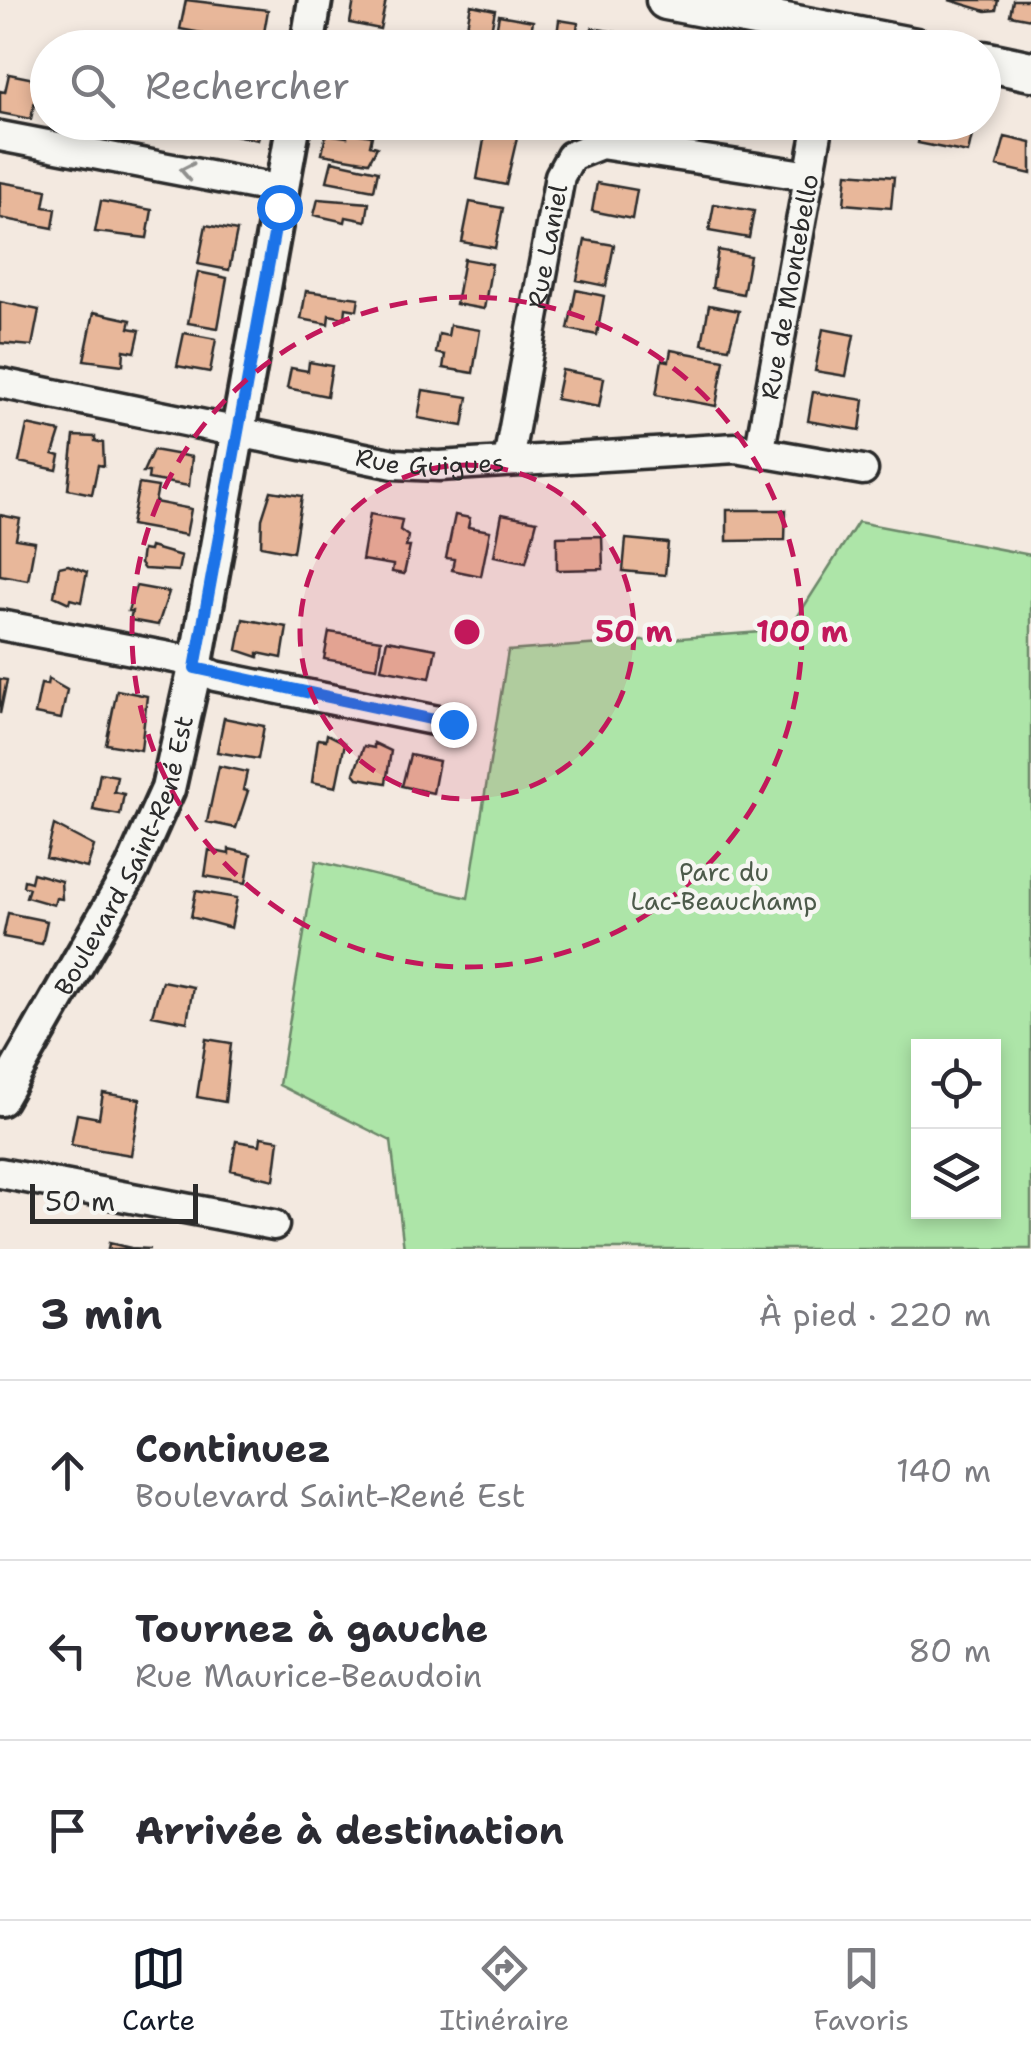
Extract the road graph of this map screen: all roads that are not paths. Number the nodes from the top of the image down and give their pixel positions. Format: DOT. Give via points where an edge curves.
graph roads {
  1 [pos="315,0"];
  2 [pos="666,0"];
  3 [pos="784,10"];
  4 [pos="310,30"];
  5 [pos="818,30"];
  6 [pos="1001,65"];
  7 [pos="1031,71"];
  8 [pos="0,136"];
  9 [pos="291,140"];
  10 [pos="816,140"];
  11 [pos="810,176"];
  12 [pos="282,190"];
  13 [pos="0,383"];
  14 [pos="240,429"];
  15 [pos="760,449"];
  16 [pos="508,461"];
  17 [pos="862,470"];
  18 [pos="0,625"];
  19 [pos="195,668"];
  20 [pos="453,724"];
  21 [pos="0,1100"];
  22 [pos="0,1173"];
  23 [pos="274,1225"];
  1 -- 4 [label="street"];
  2 -- 3 [label="main road"];
  3 -- 5 [label="main road"];
  6 -- 7 [label="main road"];
  12 -- 8 [label="street, one-way"];
  9 -- 12 [label="street, Boulevard Saint-René Est"];
  10 -- 11 [label="street, Rue de Montebello"];
  11 -- 15 [label="street, Rue de Montebello"];
  11 -- 16 [label="street, Rue Laniel" via="601,144 572,156 560,176"];
  12 -- 14 [label="street, Boulevard Saint-René Est"];
  13 -- 14 [label="street, Rue Guigues"];
  14 -- 16 [label="street, Rue Guigues" via="394,464"];
  14 -- 19 [label="street, Boulevard Saint-René Est"];
  15 -- 16 [label="street, Rue Guigues"];
  15 -- 17 [label="street, Rue Guigues"];
  18 -- 19 [label="street"];
  19 -- 20 [label="street"];
  19 -- 21 [label="street, Boulevard Saint-René Est" via="158,816"];
  22 -- 23 [label="street"];
}
